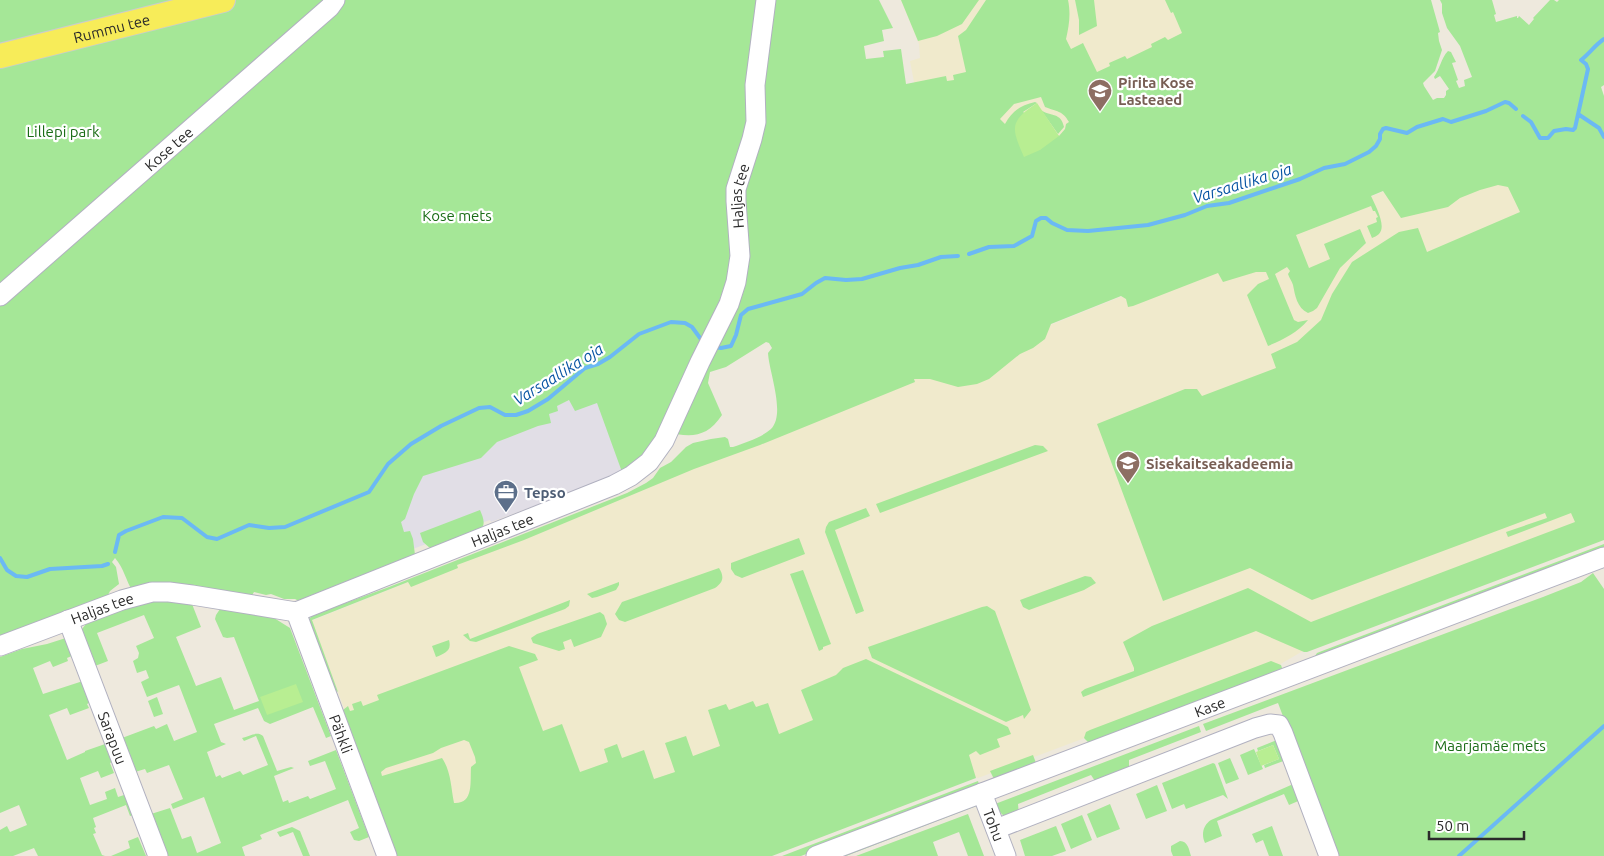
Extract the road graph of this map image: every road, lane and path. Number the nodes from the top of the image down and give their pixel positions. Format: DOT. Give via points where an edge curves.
graph roads {
  1 [pos="223,0"];
  2 [pos="335,0"];
  3 [pos="766,0"];
  4 [pos="0,56"];
  5 [pos="0,296"];
  6 [pos="1604,557"];
  7 [pos="296,612"];
  8 [pos="68,620"];
  9 [pos="0,646"];
  10 [pos="982,793"];
  11 [pos="996,830"];
  12 [pos="825,855"];
  13 [pos="158,856"];
  14 [pos="387,856"];
  15 [pos="1006,856"];
  16 [pos="1329,856"];
  1 -- 4 [label="main road, Rummu tee"];
  2 -- 5 [label="street, Kose tee"];
  3 -- 7 [label="street, Haljas tee" via="754,85 756,122 736,189 740,256 736,282 729,304 664,441 649,462 614,485"];
  6 -- 10 [label="street, Kase"];
  7 -- 8 [label="street, Haljas tee" via="160,592 130,597"];
  7 -- 14 [label="street, Pähkli"];
  8 -- 9 [label="street, Haljas tee"];
  8 -- 13 [label="street, Sarapuu"];
  10 -- 11 [label="street, Tohu"];
  10 -- 12 [label="street, Kase"];
  11 -- 15 [label="street, Tohu"];
  11 -- 16 [label="street" via="1239,734 1275,724 1281,728"];
}
